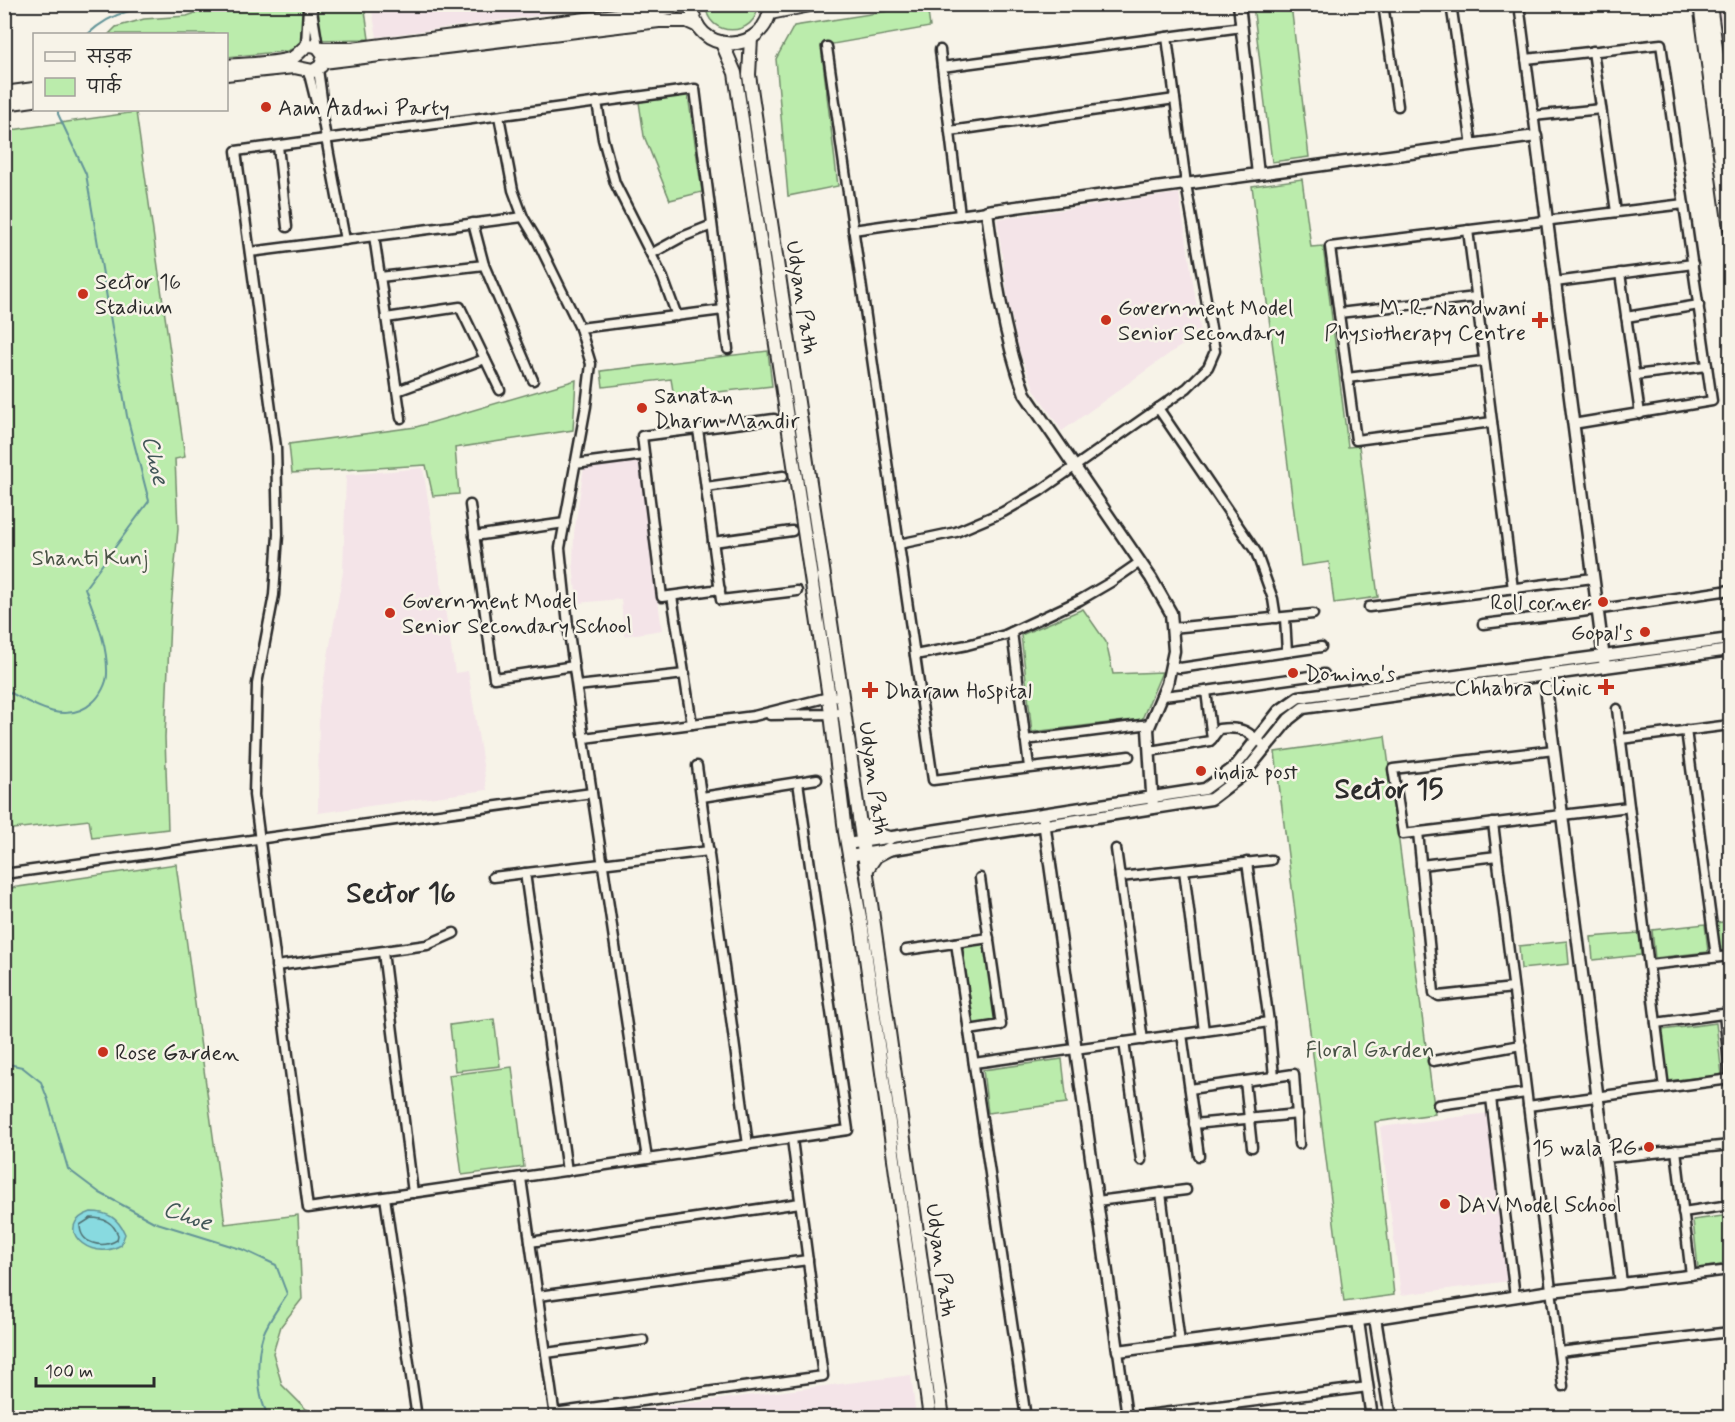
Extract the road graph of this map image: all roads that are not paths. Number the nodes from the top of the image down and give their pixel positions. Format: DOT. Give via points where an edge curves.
graph roads {
  1 [pos="309,4"];
  2 [pos="679,4"];
  3 [pos="692,4"];
  4 [pos="815,4"];
  5 [pos="1239,4"];
  6 [pos="1383,4"];
  7 [pos="1451,4"];
  8 [pos="1519,4"];
  9 [pos="1700,4"];
  10 [pos="1710,4"];
  11 [pos="770,9"];
  12 [pos="698,26"];
  13 [pos="1242,27"];
  14 [pos="1167,37"];
  15 [pos="751,39"];
  16 [pos="722,43"];
  17 [pos="827,47"];
  18 [pos="311,48"];
  19 [pos="940,50"];
  20 [pos="1593,51"];
  21 [pos="1526,59"];
  22 [pos="228,66"];
  23 [pos="942,67"];
  24 [pos="313,68"];
  25 [pos="228,74"];
  26 [pos="4,93"];
  27 [pos="33,93"];
  28 [pos="33,93"];
  29 [pos="1175,99"];
  30 [pos="597,102"];
  31 [pos="4,104"];
  32 [pos="1398,106"];
  33 [pos="1601,109"];
  34 [pos="499,116"];
  35 [pos="1533,116"];
  36 [pos="950,131"];
  37 [pos="1536,136"];
  38 [pos="325,139"];
  39 [pos="1472,145"];
  40 [pos="278,146"];
  41 [pos="1731,148"];
  42 [pos="1258,174"];
  43 [pos="1186,184"];
  44 [pos="1684,204"];
  45 [pos="987,211"];
  46 [pos="1616,212"];
  47 [pos="960,215"];
  48 [pos="523,217"];
  49 [pos="1547,220"];
  50 [pos="473,223"];
  51 [pos="712,225"];
  52 [pos="287,227"];
  53 [pos="1731,229"];
  54 [pos="853,230"];
  55 [pos="1468,230"];
  56 [pos="374,236"];
  57 [pos="345,240"];
  58 [pos="250,252"];
  59 [pos="651,254"];
  60 [pos="484,264"];
  61 [pos="1693,264"];
  62 [pos="1620,273"];
  63 [pos="380,277"];
  64 [pos="1555,282"];
  65 [pos="1476,297"];
  66 [pos="1699,306"];
  67 [pos="723,310"];
  68 [pos="1339,313"];
  69 [pos="676,316"];
  70 [pos="1626,317"];
  71 [pos="386,318"];
  72 [pos="580,328"];
  73 [pos="728,349"];
  74 [pos="485,360"];
  75 [pos="1484,361"];
  76 [pos="1707,366"];
  77 [pos="1635,375"];
  78 [pos="1347,378"];
  79 [pos="533,380"];
  80 [pos="500,390"];
  81 [pos="397,391"];
  82 [pos="1158,408"];
  83 [pos="1640,414"];
  84 [pos="401,418"];
  85 [pos="774,419"];
  86 [pos="1492,422"];
  87 [pos="1573,424"];
  88 [pos="698,429"];
  89 [pos="644,455"];
  90 [pos="575,464"];
  91 [pos="1074,466"];
  92 [pos="783,476"];
  93 [pos="706,487"];
  94 [pos="470,505"];
  95 [pos="565,523"];
  96 [pos="792,531"];
  97 [pos="474,536"];
  98 [pos="713,542"];
  99 [pos="899,544"];
  100 [pos="1140,562"];
  101 [pos="1593,578"];
  102 [pos="720,589"];
  103 [pos="1513,589"];
  104 [pos="1731,590"];
  105 [pos="798,591"];
  106 [pos="672,596"];
  107 [pos="1369,607"];
  108 [pos="1597,610"];
  109 [pos="1313,614"];
  110 [pos="1280,618"];
  111 [pos="1483,624"];
  112 [pos="1172,628"];
  113 [pos="1012,632"];
  114 [pos="1731,639"];
  115 [pos="1321,647"];
  116 [pos="1731,650"];
  117 [pos="1287,652"];
  118 [pos="915,655"];
  119 [pos="1604,662"];
  120 [pos="574,666"];
  121 [pos="1171,666"];
  122 [pos="1544,670"];
  123 [pos="685,674"];
  124 [pos="1324,674"];
  125 [pos="577,686"];
  126 [pos="1206,691"];
  127 [pos="842,696"];
  128 [pos="1163,696"];
  129 [pos="829,697"];
  130 [pos="1617,709"];
  131 [pos="845,712"];
  132 [pos="832,714"];
  133 [pos="754,716"];
  134 [pos="693,724"];
  135 [pos="1150,724"];
  136 [pos="1731,725"];
  137 [pos="1686,730"];
  138 [pos="584,738"];
  139 [pos="1212,739"];
  140 [pos="1257,739"];
  141 [pos="1621,739"];
  142 [pos="1026,740"];
  143 [pos="1266,747"];
  144 [pos="1554,750"];
  145 [pos="1149,751"];
  146 [pos="1129,756"];
  147 [pos="698,766"];
  148 [pos="1029,767"];
  149 [pos="818,779"];
  150 [pos="798,782"];
  151 [pos="592,793"];
  152 [pos="702,797"];
  153 [pos="1153,803"];
  154 [pos="1629,807"];
  155 [pos="1562,814"];
  156 [pos="1044,819"];
  157 [pos="1493,823"];
  158 [pos="860,824"];
  159 [pos="1418,832"];
  160 [pos="260,839"];
  161 [pos="889,843"];
  162 [pos="864,847"];
  163 [pos="1116,849"];
  164 [pos="848,850"];
  165 [pos="709,851"];
  166 [pos="1497,856"];
  167 [pos="1271,860"];
  168 [pos="1247,862"];
  169 [pos="602,863"];
  170 [pos="1420,865"];
  171 [pos="867,869"];
  172 [pos="1184,870"];
  173 [pos="525,873"];
  174 [pos="4,874"];
  175 [pos="493,877"];
  176 [pos="1120,877"];
  177 [pos="980,878"];
  178 [pos="454,933"];
  179 [pos="989,938"];
  180 [pos="956,943"];
  181 [pos="906,950"];
  182 [pos="383,952"];
  183 [pos="1731,956"];
  184 [pos="1716,957"];
  185 [pos="1649,965"];
  186 [pos="276,966"];
  187 [pos="1513,988"];
  188 [pos="1727,1014"];
  189 [pos="1269,1022"];
  190 [pos="1656,1023"];
  191 [pos="969,1030"];
  192 [pos="1204,1031"];
  193 [pos="1182,1034"];
  194 [pos="1143,1040"];
  195 [pos="1124,1042"];
  196 [pos="1521,1045"];
  197 [pos="1076,1049"];
  198 [pos="1433,1061"];
  199 [pos="974,1063"];
  200 [pos="1731,1072"];
  201 [pos="1274,1077"];
  202 [pos="1731,1079"];
  203 [pos="1245,1081"];
  204 [pos="1664,1088"];
  205 [pos="1190,1089"];
  206 [pos="1526,1093"];
  207 [pos="1598,1096"];
  208 [pos="1491,1098"];
  209 [pos="1438,1105"];
  210 [pos="1528,1106"];
  211 [pos="1298,1114"];
  212 [pos="1249,1118"];
  213 [pos="1194,1124"];
  214 [pos="792,1138"];
  215 [pos="1299,1144"];
  216 [pos="1731,1144"];
  217 [pos="748,1145"];
  218 [pos="1252,1147"];
  219 [pos="1676,1150"];
  220 [pos="1199,1156"];
  221 [pos="1605,1158"];
  222 [pos="647,1160"];
  223 [pos="1141,1160"];
  224 [pos="567,1171"];
  225 [pos="522,1178"];
  226 [pos="1186,1190"];
  227 [pos="413,1193"];
  228 [pos="1161,1193"];
  229 [pos="386,1197"];
  230 [pos="1097,1201"];
  231 [pos="800,1203"];
  232 [pos="1731,1205"];
  233 [pos="1683,1212"];
  234 [pos="530,1242"];
  235 [pos="808,1260"];
  236 [pos="1731,1270"];
  237 [pos="1691,1275"];
  238 [pos="1621,1283"];
  239 [pos="1551,1291"];
  240 [pos="538,1296"];
  241 [pos="1515,1297"];
  242 [pos="1375,1318"];
  243 [pos="1358,1321"];
  244 [pos="1731,1332"];
  245 [pos="643,1340"];
  246 [pos="1180,1343"];
  247 [pos="1118,1351"];
  248 [pos="1559,1352"];
  249 [pos="546,1353"];
  250 [pos="1563,1386"];
  251 [pos="1368,1387"];
  252 [pos="554,1415"];
  253 [pos="1125,1417"];
  254 [pos="417,1418"];
  255 [pos="930,1418"];
  256 [pos="943,1418"];
  257 [pos="1026,1418"];
  258 [pos="1372,1418"];
  259 [pos="1391,1418"];
  1 -- 18 [label="street"];
  2 -- 18 [label="main road" via="338,50"];
  3 -- 12 [label="main road"];
  4 -- 11 [label="main road"];
  5 -- 13 [label="street"];
  6 -- 32 [label="street"];
  7 -- 39 [label="street"];
  8 -- 21 [label="street"];
  9 -- 53 [label="main road"];
  10 -- 41 [label="main road"];
  11 -- 15 [label="main road" via="765,25"];
  12 -- 16 [label="main road" via="711,39"];
  12 -- 24 [label="main road" via="687,21 659,21"];
  13 -- 14 [label="street"];
  13 -- 42 [label="street"];
  14 -- 23 [label="street"];
  14 -- 29 [label="street"];
  15 -- 16 [label="main road"];
  15 -- 127 [label="main road, Udyan Path" via="748,75"];
  16 -- 129 [label="main road, Udyan Path" via="735,73"];
  17 -- 54 [label="street"];
  18 -- 22 [label="main road" via="292,58"];
  18 -- 24 [label="main road" via="324,56"];
  18 -- 24 [label="main road" via="298,60"];
  19 -- 23 [label="street"];
  20 -- 21 [label="street"];
  20 -- 33 [label="street"];
  20 -- 44 [label="street" via="1661,44"];
  21 -- 35 [label="street"];
  23 -- 36 [label="street"];
  24 -- 25 [label="main road"];
  24 -- 38 [label="street" via="323,106"];
  26 -- 27 [label="main road"];
  28 -- 31 [label="main road"];
  29 -- 36 [label="street"];
  29 -- 43 [label="street"];
  30 -- 34 [label="street"];
  30 -- 51 [label="street" via="695,89"];
  30 -- 59 [label="street" via="615,183"];
  33 -- 35 [label="street"];
  33 -- 46 [label="street"];
  34 -- 38 [label="street"];
  34 -- 48 [label="street" via="513,190"];
  35 -- 37 [label="street"];
  36 -- 47 [label="street"];
  37 -- 39 [label="street"];
  37 -- 49 [label="street"];
  38 -- 40 [label="street"];
  38 -- 57 [label="street"];
  39 -- 42 [label="street"];
  40 -- 52 [label="street"];
  40 -- 58 [label="street" via="236,151"];
  42 -- 43 [label="street"];
  43 -- 45 [label="street"];
  43 -- 82 [label="street" via="1215,351 1208,367"];
  44 -- 46 [label="street"];
  44 -- 61 [label="street"];
  45 -- 47 [label="street"];
  45 -- 91 [label="street" via="1012,360 1025,394"];
  46 -- 49 [label="street"];
  47 -- 54 [label="street"];
  48 -- 50 [label="street"];
  48 -- 72 [label="street"];
  49 -- 55 [label="street"];
  49 -- 64 [label="street"];
  50 -- 56 [label="street"];
  50 -- 60 [label="street"];
  51 -- 59 [label="street"];
  51 -- 67 [label="street"];
  54 -- 99 [label="street"];
  55 -- 65 [label="street"];
  55 -- 68 [label="street" via="1330,247"];
  56 -- 57 [label="street"];
  56 -- 63 [label="street"];
  57 -- 58 [label="street"];
  58 -- 160 [label="street" via="276,447 278,512 274,595 257,684 254,795"];
  59 -- 69 [label="street"];
  60 -- 63 [label="street"];
  60 -- 79 [label="street"];
  61 -- 62 [label="street"];
  61 -- 66 [label="street"];
  62 -- 64 [label="street"];
  62 -- 70 [label="street"];
  63 -- 71 [label="street"];
  64 -- 87 [label="street"];
  65 -- 68 [label="street"];
  65 -- 75 [label="street"];
  66 -- 70 [label="street"];
  66 -- 76 [label="street"];
  67 -- 69 [label="street"];
  67 -- 73 [label="street"];
  68 -- 78 [label="street"];
  69 -- 72 [label="street"];
  70 -- 77 [label="street"];
  71 -- 74 [label="street" via="460,307"];
  71 -- 81 [label="street"];
  72 -- 90 [label="street" via="591,364"];
  74 -- 80 [label="street"];
  74 -- 81 [label="street"];
  75 -- 78 [label="street"];
  75 -- 86 [label="street"];
  76 -- 77 [label="street"];
  76 -- 83 [label="street" via="1712,401"];
  77 -- 83 [label="street"];
  78 -- 86 [label="street" via="1356,440"];
  81 -- 84 [label="street"];
  82 -- 91 [label="street"];
  82 -- 110 [label="street" via="1256,552"];
  83 -- 87 [label="street"];
  85 -- 88 [label="street"];
  86 -- 103 [label="street"];
  87 -- 101 [label="street"];
  88 -- 89 [label="street" via="642,436"];
  88 -- 93 [label="street"];
  89 -- 90 [label="street"];
  89 -- 106 [label="street" via="663,597"];
  90 -- 95 [label="street"];
  91 -- 99 [label="street" via="1003,512 956,532"];
  91 -- 100 [label="street"];
  92 -- 93 [label="street"];
  93 -- 98 [label="street"];
  94 -- 97 [label="street"];
  95 -- 97 [label="street"];
  95 -- 120 [label="street" via="560,548"];
  96 -- 98 [label="street"];
  97 -- 120 [label="street" via="494,678"];
  98 -- 102 [label="street"];
  99 -- 118 [label="street"];
  100 -- 112 [label="street" via="1171,614"];
  100 -- 113 [label="street" via="1090,594"];
  101 -- 103 [label="street"];
  101 -- 108 [label="street"];
  102 -- 105 [label="street" via="721,600"];
  102 -- 106 [label="street"];
  103 -- 107 [label="street"];
  104 -- 108 [label="street"];
  106 -- 123 [label="street"];
  108 -- 111 [label="street"];
  108 -- 119 [label="street"];
  109 -- 110 [label="street"];
  110 -- 112 [label="street"];
  110 -- 117 [label="street"];
  112 -- 121 [label="street"];
  113 -- 118 [label="street"];
  113 -- 142 [label="street"];
  114 -- 119 [label="street"];
  115 -- 117 [label="street"];
  116 -- 119 [label="street"];
  117 -- 121 [label="street" via="1180,668"];
  118 -- 148 [label="street" via="933,780"];
  119 -- 122 [label="street"];
  120 -- 125 [label="street"];
  121 -- 128 [label="street"];
  122 -- 140 [label="street" via="1299,697 1279,711"];
  122 -- 143 [label="street" via="1303,708"];
  122 -- 144 [label="street"];
  123 -- 125 [label="street"];
  123 -- 134 [label="street"];
  124 -- 126 [label="street"];
  125 -- 138 [label="street"];
  126 -- 128 [label="street"];
  126 -- 139 [label="street"];
  127 -- 129 [label="street"];
  127 -- 131 [label="main road, Udyan Path"];
  128 -- 135 [label="street"];
  129 -- 132 [label="main road, Udyan Path"];
  129 -- 133 [label="street"];
  130 -- 141 [label="street"];
  131 -- 132 [label="street"];
  131 -- 158 [label="main road, Udyan Path"];
  132 -- 133 [label="street"];
  132 -- 164 [label="main road, Udyan Path"];
  133 -- 134 [label="street"];
  134 -- 138 [label="street"];
  135 -- 142 [label="street"];
  135 -- 145 [label="street"];
  136 -- 137 [label="street"];
  137 -- 141 [label="street"];
  137 -- 184 [label="street"];
  138 -- 151 [label="street"];
  139 -- 140 [label="street" via="1220,729 1238,728"];
  139 -- 145 [label="street"];
  140 -- 143 [label="street"];
  140 -- 153 [label="street" via="1235,767 1205,789"];
  141 -- 154 [label="street"];
  142 -- 148 [label="street"];
  143 -- 153 [label="street" via="1244,774 1211,799"];
  144 -- 155 [label="street"];
  144 -- 159 [label="street" via="1393,769 1403,834"];
  145 -- 153 [label="street"];
  146 -- 148 [label="street"];
  147 -- 152 [label="street"];
  149 -- 150 [label="street"];
  150 -- 152 [label="street"];
  150 -- 214 [label="street" via="848,1130"];
  151 -- 160 [label="street"];
  151 -- 169 [label="street"];
  152 -- 165 [label="street"];
  153 -- 156 [label="street"];
  154 -- 155 [label="street"];
  154 -- 185 [label="street"];
  155 -- 157 [label="street"];
  155 -- 207 [label="street"];
  156 -- 161 [label="street"];
  156 -- 197 [label="street"];
  157 -- 159 [label="street"];
  157 -- 166 [label="street"];
  158 -- 161 [label="main road"];
  158 -- 162 [label="main road, Udyan Path"];
  159 -- 170 [label="street"];
  160 -- 174 [label="street"];
  160 -- 186 [label="street"];
  161 -- 162 [label="street"];
  161 -- 171 [label="main road"];
  162 -- 164 [label="street"];
  162 -- 171 [label="main road, Udyan Path"];
  163 -- 176 [label="street"];
  164 -- 255 [label="main road, Udyan Path"];
  165 -- 169 [label="street"];
  165 -- 217 [label="street"];
  166 -- 170 [label="street"];
  166 -- 187 [label="street"];
  167 -- 168 [label="street"];
  168 -- 172 [label="street"];
  168 -- 189 [label="street"];
  169 -- 173 [label="street"];
  169 -- 222 [label="street"];
  170 -- 187 [label="street" via="1434,993 1439,996"];
  171 -- 256 [label="main road, Udyan Path"];
  172 -- 176 [label="street"];
  172 -- 192 [label="street"];
  173 -- 175 [label="street"];
  173 -- 224 [label="street"];
  176 -- 194 [label="street"];
  177 -- 179 [label="street"];
  178 -- 182 [label="street" via="427,945"];
  179 -- 180 [label="street"];
  179 -- 191 [label="street" via="1001,1025"];
  180 -- 181 [label="street"];
  180 -- 191 [label="street"];
  182 -- 186 [label="street"];
  182 -- 227 [label="street"];
  183 -- 184 [label="street"];
  184 -- 185 [label="street"];
  185 -- 190 [label="street"];
  186 -- 229 [label="street" via="308,1208"];
  187 -- 196 [label="street"];
  188 -- 190 [label="street"];
  188 -- 200 [label="street"];
  189 -- 192 [label="street"];
  189 -- 201 [label="street"];
  190 -- 204 [label="street"];
  191 -- 199 [label="street"];
  192 -- 193 [label="street"];
  193 -- 194 [label="street"];
  193 -- 205 [label="street"];
  194 -- 195 [label="street"];
  195 -- 197 [label="street"];
  195 -- 223 [label="street"];
  196 -- 198 [label="street"];
  196 -- 206 [label="street"];
  197 -- 199 [label="street"];
  197 -- 230 [label="street"];
  199 -- 257 [label="street"];
  201 -- 203 [label="street"];
  201 -- 211 [label="street" via="1294,1074"];
  202 -- 204 [label="street"];
  203 -- 205 [label="street"];
  203 -- 212 [label="street"];
  204 -- 207 [label="street"];
  205 -- 213 [label="street"];
  206 -- 208 [label="street"];
  206 -- 210 [label="street"];
  207 -- 210 [label="street"];
  207 -- 221 [label="street"];
  208 -- 209 [label="street"];
  208 -- 241 [label="street"];
  210 -- 239 [label="street"];
  211 -- 212 [label="street"];
  211 -- 215 [label="street"];
  212 -- 213 [label="street"];
  212 -- 218 [label="street"];
  213 -- 220 [label="street"];
  214 -- 217 [label="street"];
  214 -- 231 [label="street"];
  216 -- 219 [label="street"];
  217 -- 222 [label="street"];
  219 -- 221 [label="street"];
  219 -- 233 [label="street"];
  221 -- 238 [label="street"];
  222 -- 224 [label="street"];
  224 -- 225 [label="street"];
  225 -- 227 [label="street"];
  225 -- 234 [label="street"];
  226 -- 228 [label="street"];
  227 -- 229 [label="street"];
  228 -- 230 [label="street"];
  228 -- 246 [label="street"];
  229 -- 254 [label="street"];
  230 -- 247 [label="street"];
  231 -- 234 [label="street"];
  231 -- 235 [label="street"];
  232 -- 233 [label="street"];
  233 -- 237 [label="street"];
  234 -- 240 [label="street"];
  235 -- 240 [label="street"];
  235 -- 252 [label="street" via="823,1376"];
  236 -- 237 [label="street"];
  237 -- 238 [label="street"];
  238 -- 239 [label="street"];
  239 -- 241 [label="street"];
  239 -- 248 [label="street"];
  240 -- 249 [label="street"];
  241 -- 242 [label="street"];
  242 -- 243 [label="street"];
  242 -- 259 [label="street"];
  243 -- 246 [label="street"];
  243 -- 251 [label="street"];
  244 -- 248 [label="street"];
  245 -- 249 [label="street"];
  246 -- 247 [label="street"];
  247 -- 253 [label="street"];
  248 -- 250 [label="street"];
  249 -- 252 [label="street"];
  251 -- 253 [label="street"];
  251 -- 258 [label="street"];
}
